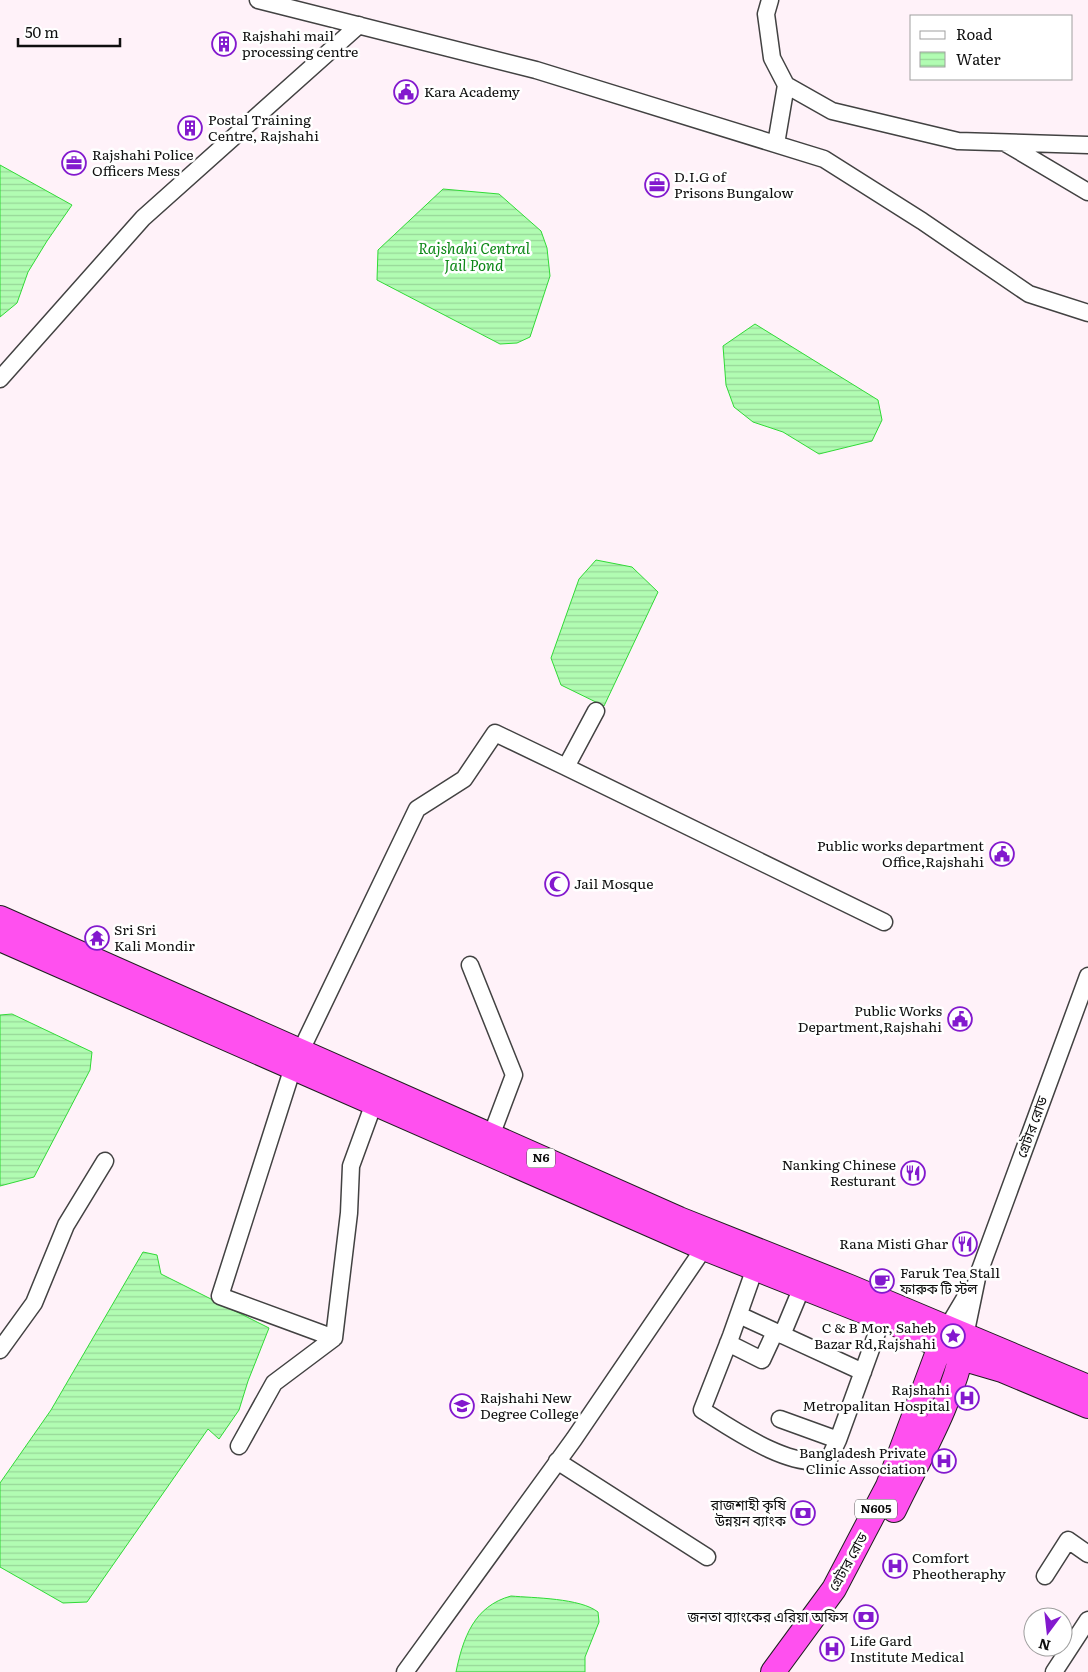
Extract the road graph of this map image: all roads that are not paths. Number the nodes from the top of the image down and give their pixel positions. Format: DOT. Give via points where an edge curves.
graph roads {
  1 [pos="258,0"];
  2 [pos="770,0"];
  3 [pos="358,25"];
  4 [pos="786,85"];
  5 [pos="1005,142"];
  6 [pos="776,144"];
  7 [pos="1088,145"];
  8 [pos="1088,192"];
  9 [pos="1088,313"];
  10 [pos="0,379"];
  11 [pos="596,710"];
  12 [pos="566,767"];
  13 [pos="0,918"];
  14 [pos="884,922"];
  15 [pos="0,939"];
  16 [pos="470,965"];
  17 [pos="1088,976"];
  18 [pos="297,1059"];
  19 [pos="374,1103"];
  20 [pos="491,1136"];
  21 [pos="105,1161"];
  22 [pos="706,1240"];
  23 [pos="755,1268"];
  24 [pos="802,1287"];
  25 [pos="738,1315"];
  26 [pos="893,1323"];
  27 [pos="779,1334"];
  28 [pos="334,1338"];
  29 [pos="953,1342"];
  30 [pos="728,1343"];
  31 [pos="0,1350"];
  32 [pos="1002,1370"];
  33 [pos="863,1372"];
  34 [pos="926,1384"];
  35 [pos="1080,1393"];
  36 [pos="949,1396"];
  37 [pos="780,1419"];
  38 [pos="838,1440"];
  39 [pos="239,1446"];
  40 [pos="557,1461"];
  41 [pos="1088,1554"];
  42 [pos="707,1557"];
  43 [pos="1045,1576"];
  44 [pos="1088,1620"];
  45 [pos="405,1672"];
  46 [pos="773,1672"];
  47 [pos="788,1672"];
  48 [pos="1054,1672"];
  1 -- 3 [label="street"];
  2 -- 4 [label="street" via="766,14 772,58"];
  3 -- 6 [label="street" via="536,70"];
  3 -- 10 [label="street" via="143,218"];
  4 -- 5 [label="street" via="832,111 958,141"];
  4 -- 6 [label="street"];
  5 -- 7 [label="street"];
  5 -- 8 [label="street"];
  6 -- 9 [label="street" via="824,159 1029,294"];
  11 -- 12 [label="street"];
  12 -- 14 [label="street"];
  12 -- 18 [label="street" via="495,732 464,779 417,809"];
  13 -- 18 [label="highway, N6"];
  15 -- 18 [label="highway, N6"];
  16 -- 20 [label="street" via="514,1075"];
  17 -- 29 [label="street, গ্রেটার রোড"];
  18 -- 19 [label="highway, N6"];
  18 -- 20 [label="highway, N6"];
  18 -- 28 [label="street" via="220,1296"];
  19 -- 22 [label="highway, N6"];
  19 -- 28 [label="street" via="351,1166 349,1213"];
  20 -- 22 [label="highway, N6"];
  21 -- 31 [label="street" via="66,1225 34,1303"];
  22 -- 23 [label="highway, N6"];
  22 -- 29 [label="highway, N6" via="850,1287"];
  22 -- 40 [label="street"];
  23 -- 24 [label="highway, N6"];
  23 -- 25 [label="street"];
  24 -- 26 [label="highway, N6"];
  24 -- 27 [label="street"];
  25 -- 27 [label="street"];
  25 -- 30 [label="street"];
  26 -- 29 [label="highway, N6"];
  26 -- 33 [label="street"];
  26 -- 34 [label="highway" via="917,1348"];
  27 -- 30 [label="street" via="762,1360"];
  27 -- 33 [label="street"];
  28 -- 39 [label="street" via="274,1383"];
  29 -- 32 [label="highway, N6"];
  29 -- 34 [label="highway, গ্রেটার রোড / N605"];
  29 -- 35 [label="highway, N6"];
  29 -- 36 [label="highway, গ্রেটার রোড / N605"];
  30 -- 38 [label="street" via="702,1410 777,1454 788,1457 826,1460"];
  32 -- 35 [label="highway, N6"];
  32 -- 36 [label="highway" via="982,1372"];
  33 -- 38 [label="street"];
  34 -- 46 [label="highway, গ্রেটার রোড / N605" via="888,1486 834,1589"];
  36 -- 47 [label="highway, গ্রেটার রোড / N605" via="848,1597"];
  37 -- 38 [label="street"];
  40 -- 42 [label="street"];
  40 -- 45 [label="street"];
  41 -- 43 [label="street" via="1068,1540"];
  44 -- 48 [label="street"];
}
